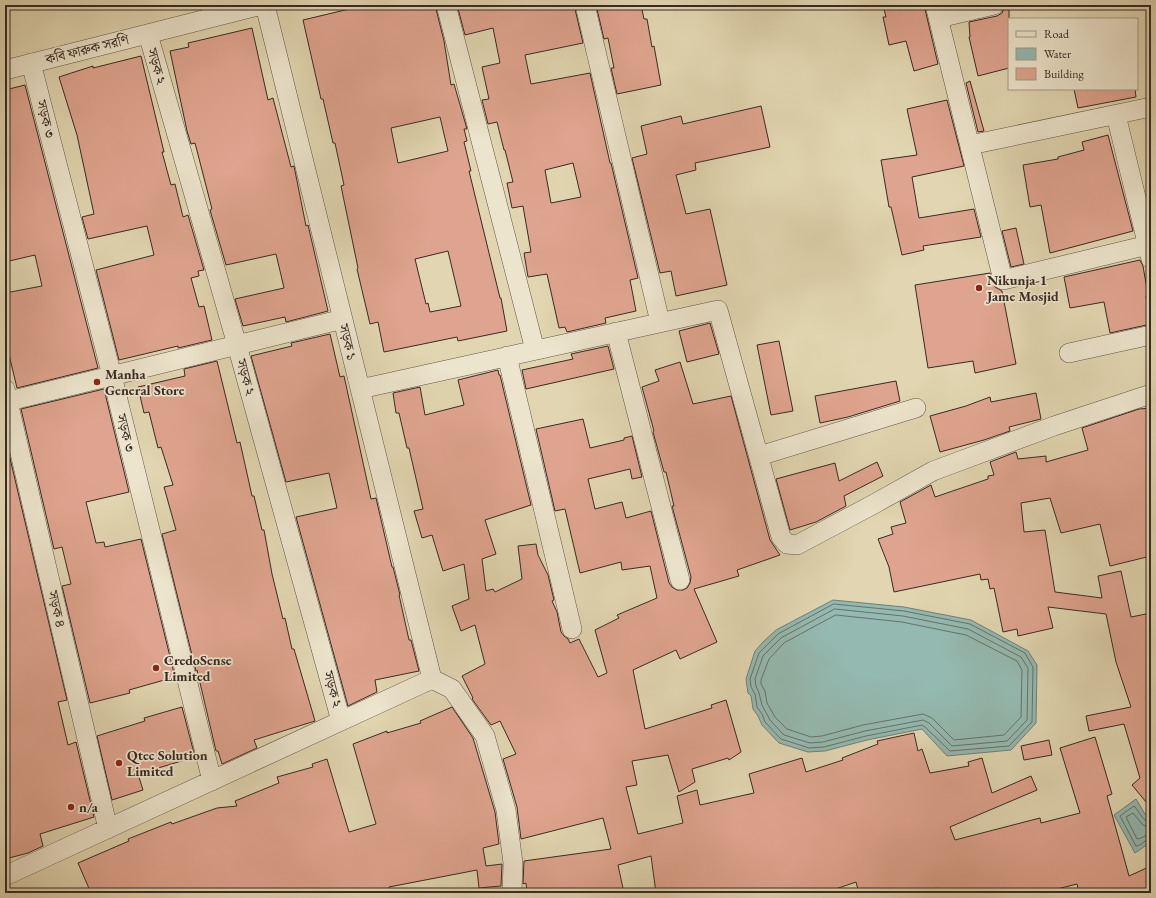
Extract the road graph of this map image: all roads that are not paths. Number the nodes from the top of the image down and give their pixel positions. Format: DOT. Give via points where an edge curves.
graph roads {
  1 [pos="264,5"];
  2 [pos="446,5"];
  3 [pos="585,5"];
  4 [pos="994,5"];
  5 [pos="937,11"];
  6 [pos="148,34"];
  7 [pos="31,63"];
  8 [pos="5,70"];
  9 [pos="1151,107"];
  10 [pos="1116,115"];
  11 [pos="970,145"];
  12 [pos="1149,252"];
  13 [pos="343,319"];
  14 [pos="660,322"];
  15 [pos="616,332"];
  16 [pos="1151,335"];
  17 [pos="237,345"];
  18 [pos="535,350"];
  19 [pos="1069,353"];
  20 [pos="507,356"];
  21 [pos="112,376"];
  22 [pos="360,389"];
  23 [pos="1151,394"];
  24 [pos="6,398"];
  25 [pos="916,408"];
  26 [pos="759,456"];
  27 [pos="680,580"];
  28 [pos="572,628"];
  29 [pos="432,679"];
  30 [pos="341,721"];
  31 [pos="212,781"];
  32 [pos="108,829"];
  33 [pos="5,876"];
  34 [pos="512,893"];
  1 -- 6 [label="street, কবি ফারুক সরণি"];
  1 -- 13 [label="street, সড়ক ১"];
  2 -- 18 [label="street"];
  3 -- 14 [label="street"];
  4 -- 5 [label="street"];
  5 -- 11 [label="street"];
  6 -- 7 [label="street, কবি ফারুক সরণি"];
  6 -- 17 [label="street, সড়ক ২"];
  7 -- 8 [label="street, কবি ফারুক সরণি"];
  7 -- 21 [label="street, সড়ক ৩"];
  9 -- 10 [label="street"];
  10 -- 11 [label="street"];
  10 -- 12 [label="street"];
  11 -- 12 [label="street" via="1002,280"];
  13 -- 17 [label="street"];
  13 -- 22 [label="street, সড়ক ১"];
  14 -- 15 [label="street"];
  14 -- 26 [label="street" via="718,310"];
  15 -- 18 [label="street"];
  15 -- 27 [label="street"];
  16 -- 19 [label="street"];
  17 -- 21 [label="street"];
  17 -- 30 [label="street, সড়ক ২"];
  18 -- 20 [label="street"];
  20 -- 22 [label="street"];
  20 -- 28 [label="street"];
  21 -- 24 [label="street"];
  21 -- 31 [label="street, সড়ক ৩"];
  22 -- 29 [label="street, সড়ক ১"];
  23 -- 26 [label="street" via="933,470 797,545 787,544 781,537"];
  24 -- 32 [label="street, সড়ক ৪"];
  25 -- 26 [label="street"];
  29 -- 30 [label="street"];
  29 -- 34 [label="street" via="452,689 485,736 506,810 513,863"];
  30 -- 31 [label="street"];
  31 -- 32 [label="street"];
  32 -- 33 [label="street"];
}
